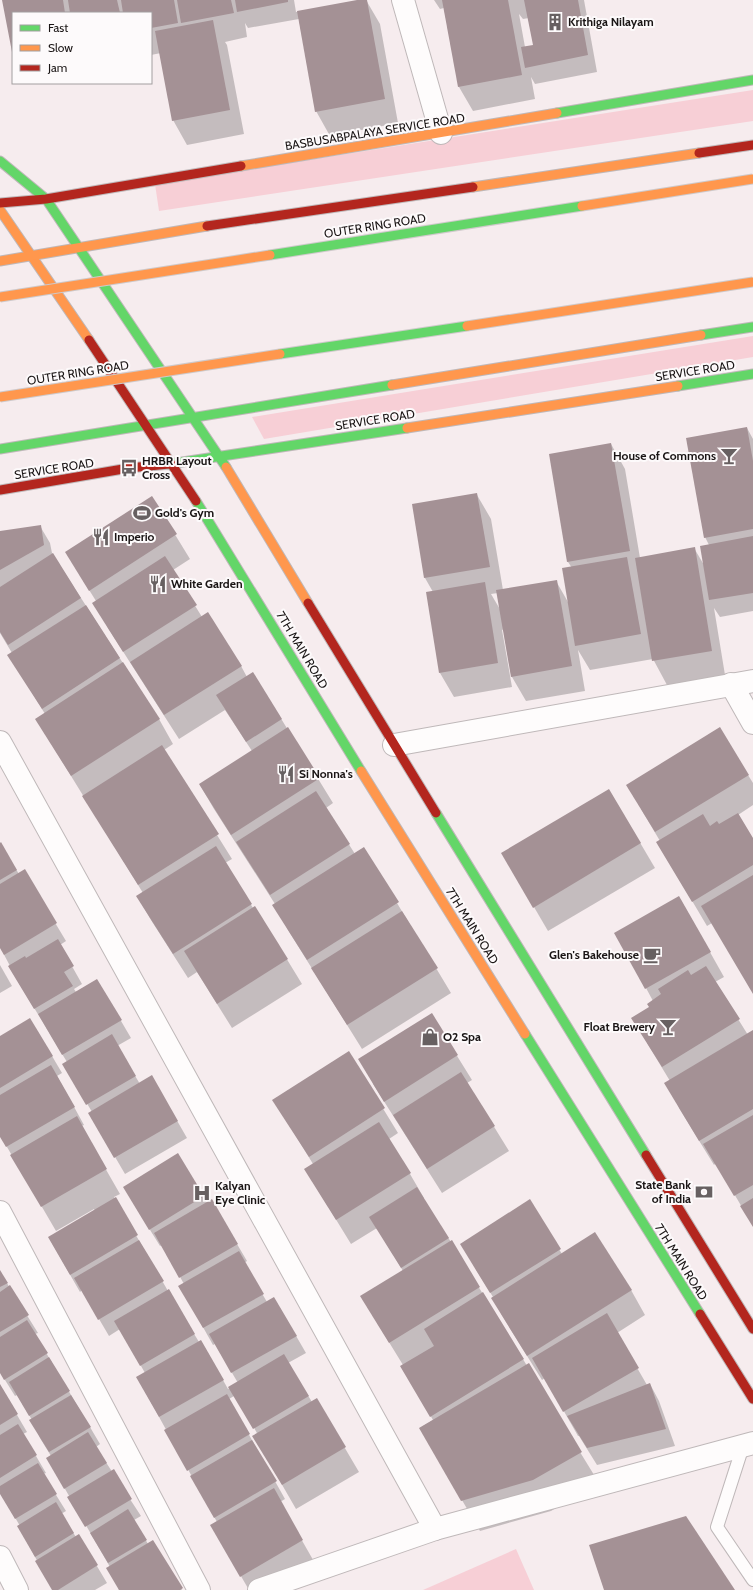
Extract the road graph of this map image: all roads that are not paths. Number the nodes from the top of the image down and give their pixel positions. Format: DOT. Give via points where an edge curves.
graph roads {
  1 [pos="403,0"];
  2 [pos="753,80"];
  3 [pos="442,133"];
  4 [pos="753,145"];
  5 [pos="0,162"];
  6 [pos="753,179"];
  7 [pos="46,199"];
  8 [pos="0,203"];
  9 [pos="0,210"];
  10 [pos="79,249"];
  11 [pos="31,256"];
  12 [pos="0,261"];
  13 [pos="753,282"];
  14 [pos="0,297"];
  15 [pos="753,327"];
  16 [pos="753,374"];
  17 [pos="0,397"];
  18 [pos="193,418"];
  19 [pos="146,426"];
  20 [pos="0,449"];
  21 [pos="219,456"];
  22 [pos="172,464"];
  23 [pos="0,490"];
  24 [pos="753,680"];
  25 [pos="731,684"];
  26 [pos="753,723"];
  27 [pos="0,742"];
  28 [pos="394,745"];
  29 [pos="10,778"];
  30 [pos="0,1212"];
  31 [pos="753,1329"];
  32 [pos="753,1399"];
  33 [pos="748,1445"];
  34 [pos="436,1529"];
  35 [pos="0,1558"];
  36 [pos="753,1580"];
  37 [pos="17,1590"];
  38 [pos="199,1590"];
  39 [pos="259,1590"];
  1 -- 3 [label="street"];
  2 -- 3 [label="main road, BASBUSABPALAYA SERVICE ROAD"];
  3 -- 7 [label="main road, BASBUSABPALAYA SERVICE ROAD"];
  4 -- 10 [label="main road" via="189,229"];
  5 -- 7 [label="main road"];
  6 -- 14 [label="main road, OUTER RING ROAD, bridge"];
  7 -- 8 [label="main road, BASBUSABPALAYA SERVICE ROAD"];
  7 -- 10 [label="main road"];
  9 -- 11 [label="main road, 7TH MAIN ROAD"];
  10 -- 11 [label="main road"];
  10 -- 18 [label="main road"];
  11 -- 12 [label="main road"];
  11 -- 19 [label="main road, 7TH MAIN ROAD"];
  13 -- 17 [label="main road, OUTER RING ROAD, bridge"];
  15 -- 18 [label="main road"];
  16 -- 21 [label="main road, SERVICE ROAD"];
  18 -- 19 [label="main road"];
  18 -- 21 [label="main road"];
  19 -- 20 [label="main road"];
  19 -- 22 [label="main road, 7TH MAIN ROAD"];
  21 -- 22 [label="main road, SERVICE ROAD"];
  21 -- 28 [label="main road"];
  22 -- 23 [label="main road, SERVICE ROAD" via="129,468"];
  22 -- 32 [label="main road, 7TH MAIN ROAD"];
  24 -- 25 [label="street"];
  25 -- 26 [label="street"];
  25 -- 28 [label="street"];
  27 -- 29 [label="street"];
  28 -- 31 [label="main road"];
  29 -- 34 [label="street"];
  30 -- 38 [label="street"];
  33 -- 34 [label="street"];
  33 -- 36 [label="lane" via="717,1527"];
  34 -- 39 [label="street"];
  35 -- 37 [label="street"];
}
